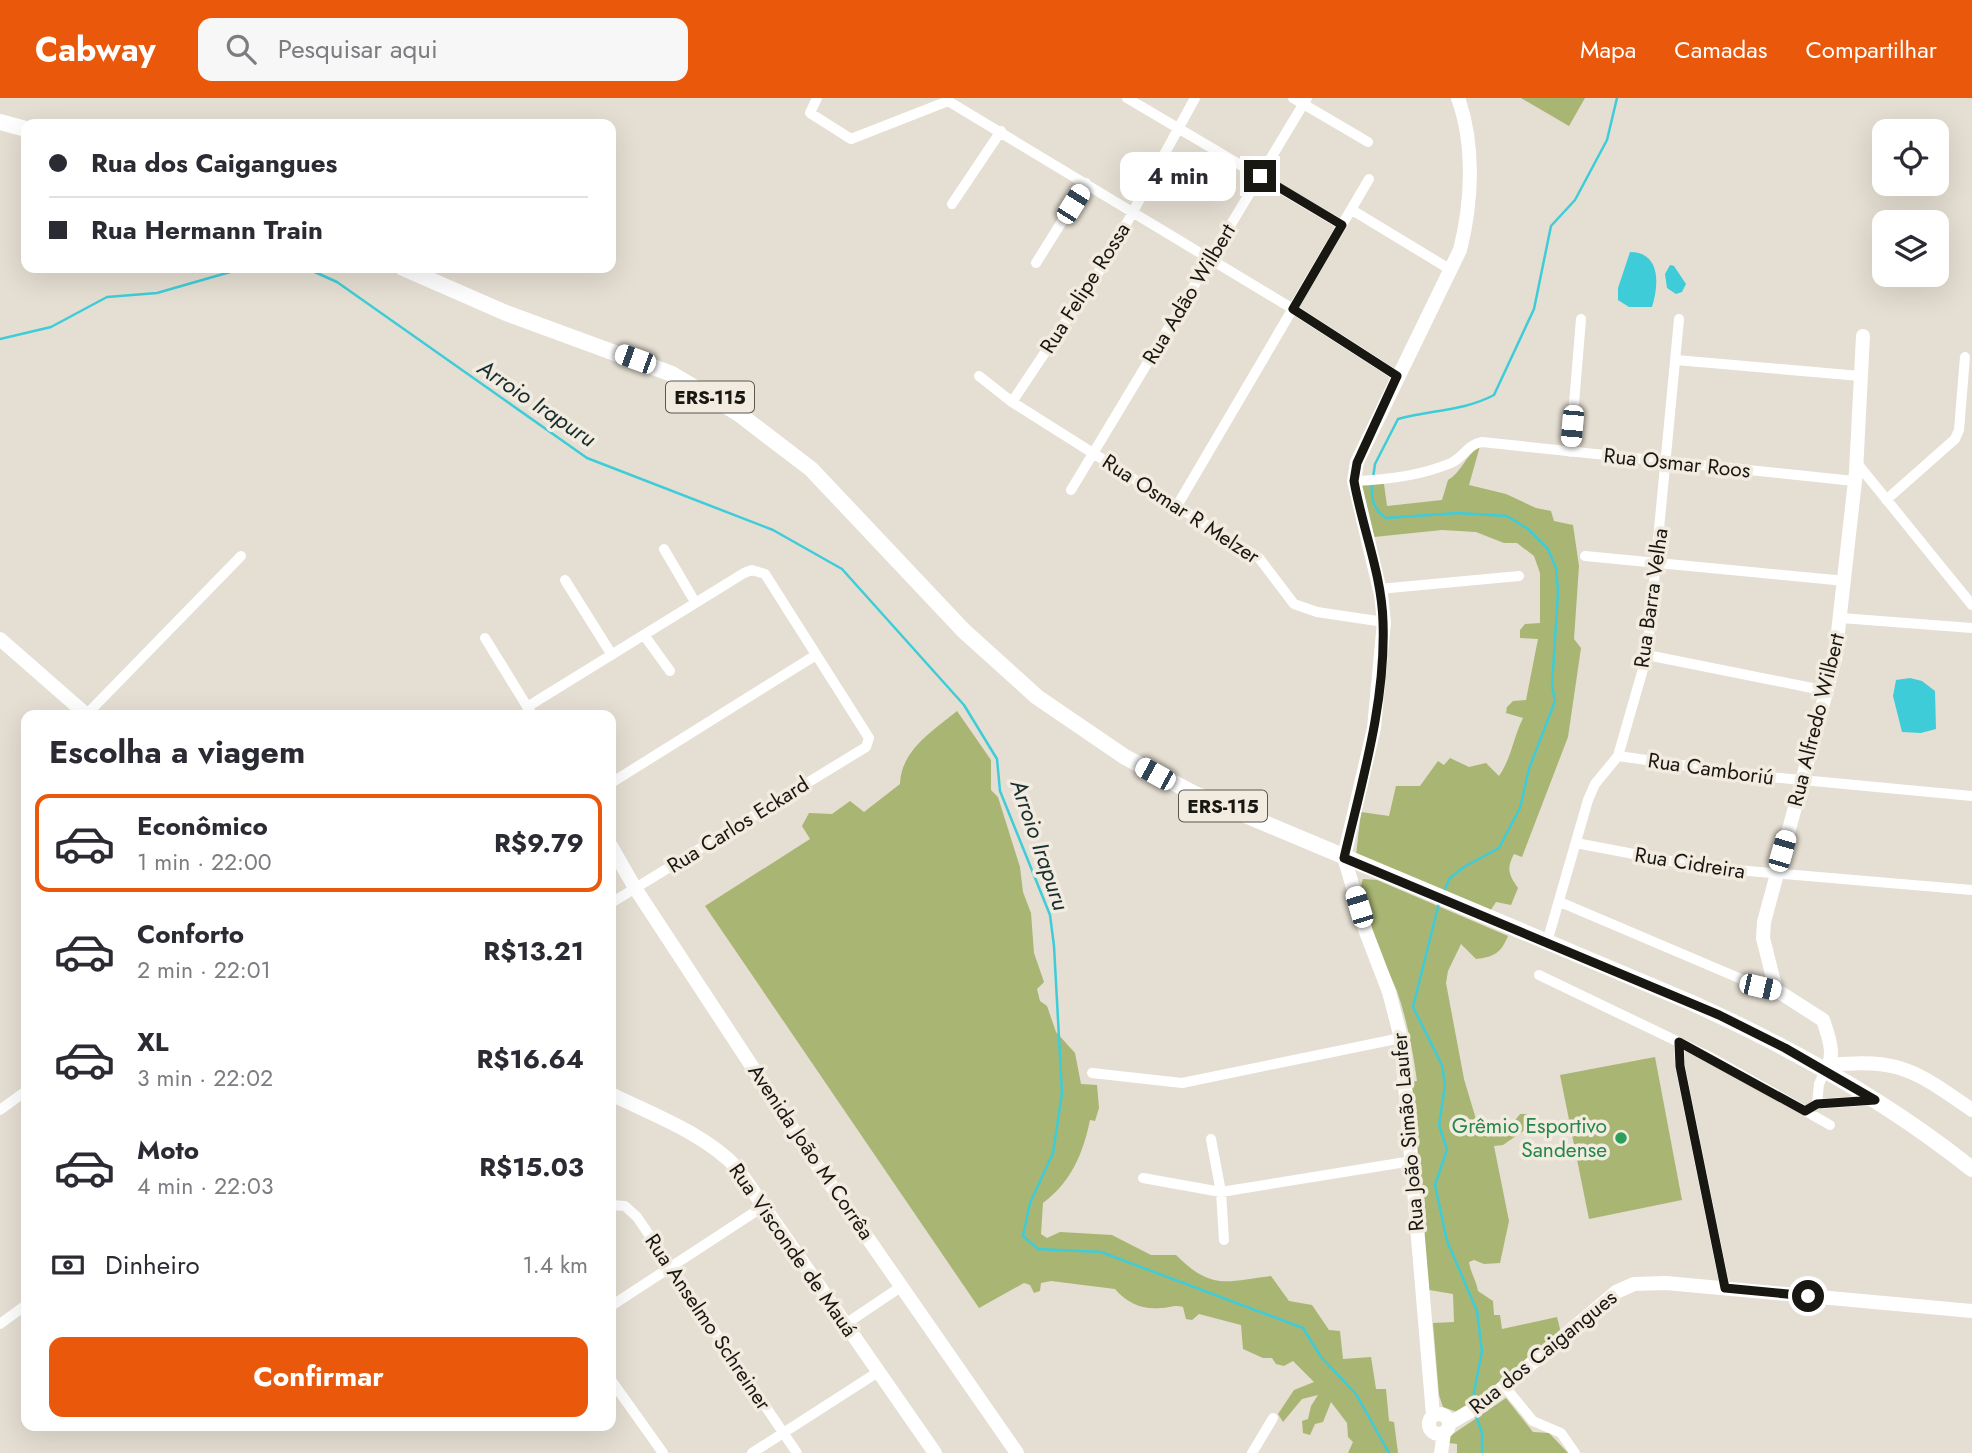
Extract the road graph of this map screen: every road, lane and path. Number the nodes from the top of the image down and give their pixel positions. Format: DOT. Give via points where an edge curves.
graph roads {
  1 [pos="817,98"];
  2 [pos="1127,98"];
  3 [pos="1195,98"];
  4 [pos="1458,98"];
  5 [pos="1301,100"];
  6 [pos="0,122"];
  7 [pos="21,128"];
  8 [pos="1177,128"];
  9 [pos="1001,131"];
  10 [pos="1367,142"];
  11 [pos="1260,176"];
  12 [pos="1369,179"];
  13 [pos="1086,184"];
  14 [pos="952,204"];
  15 [pos="1352,209"];
  16 [pos="1132,211"];
  17 [pos="1342,225"];
  18 [pos="1210,259"];
  19 [pos="1036,263"];
  20 [pos="1451,270"];
  21 [pos="414,273"];
  22 [pos="1293,309"];
  23 [pos="1581,319"];
  24 [pos="1679,319"];
  25 [pos="1863,336"];
  26 [pos="1965,356"];
  27 [pos="1676,360"];
  28 [pos="979,376"];
  29 [pos="1397,376"];
  30 [pos="1860,376"];
  31 [pos="1012,402"];
  32 [pos="1570,452"];
  33 [pos="1093,453"];
  34 [pos="1667,461"];
  35 [pos="1856,462"];
  36 [pos="1360,481"];
  37 [pos="1854,481"];
  38 [pos="1070,490"];
  39 [pos="1886,500"];
  40 [pos="1178,504"];
  41 [pos="664,549"];
  42 [pos="241,556"];
  43 [pos="1585,556"];
  44 [pos="1657,563"];
  45 [pos="1519,576"];
  46 [pos="565,580"];
  47 [pos="1844,581"];
  48 [pos="1379,589"];
  49 [pos="695,602"];
  50 [pos="1972,605"];
  51 [pos="1841,618"];
  52 [pos="1384,622"];
  53 [pos="1972,628"];
  54 [pos="644,635"];
  55 [pos="485,638"];
  56 [pos="0,639"];
  57 [pos="612,655"];
  58 [pos="816,655"];
  59 [pos="1647,655"];
  60 [pos="670,671"];
  61 [pos="1827,691"];
  62 [pos="81,710"];
  63 [pos="92,710"];
  64 [pos="529,710"];
  65 [pos="531,710"];
  66 [pos="1618,756"];
  67 [pos="616,780"];
  68 [pos="1802,780"];
  69 [pos="1972,796"];
  70 [pos="1576,843"];
  71 [pos="616,855"];
  72 [pos="1344,858"];
  73 [pos="1775,875"];
  74 [pos="635,888"];
  75 [pos="1972,890"];
  76 [pos="616,900"];
  77 [pos="1560,902"];
  78 [pos="1547,942"];
  79 [pos="1539,975"];
  80 [pos="1776,990"];
  81 [pos="1401,1038"];
  82 [pos="1679,1042"];
  83 [pos="1828,1068"];
  84 [pos="1092,1073"];
  85 [pos="21,1095"];
  86 [pos="616,1097"];
  87 [pos="1875,1100"];
  88 [pos="1817,1104"];
  89 [pos="0,1110"];
  90 [pos="1972,1110"];
  91 [pos="1805,1111"];
  92 [pos="1830,1125"];
  93 [pos="1211,1139"];
  94 [pos="1412,1161"];
  95 [pos="1972,1169"];
  96 [pos="1143,1178"];
  97 [pos="1221,1192"];
  98 [pos="616,1205"];
  99 [pos="764,1206"];
  100 [pos="1224,1240"];
  101 [pos="670,1269"];
  102 [pos="901,1286"];
  103 [pos="1725,1288"];
  104 [pos="616,1303"];
  105 [pos="21,1309"];
  106 [pos="1972,1311"];
  107 [pos="847,1323"];
  108 [pos="0,1324"];
  109 [pos="878,1372"];
  110 [pos="616,1387"];
  111 [pos="1505,1387"];
  112 [pos="1273,1418"];
  113 [pos="1448,1427"];
  114 [pos="785,1434"];
  115 [pos="663,1453"];
  116 [pos="752,1453"];
  117 [pos="797,1453"];
  118 [pos="934,1453"];
  119 [pos="1017,1453"];
  120 [pos="1252,1453"];
  121 [pos="1440,1453"];
  122 [pos="1574,1453"];
  1 -- 9 [label="street" via="810,113 851,139 948,101"];
  2 -- 8 [label="street"];
  3 -- 8 [label="street, Rua Felipe Rossa"];
  4 -- 20 [label="street" via="1467,137 1467,221"];
  5 -- 10 [label="street"];
  5 -- 11 [label="street, Rua Adão Wilbert"];
  6 -- 7 [label="main road"];
  8 -- 11 [label="street"];
  8 -- 16 [label="street, Rua Felipe Rossa"];
  9 -- 13 [label="street"];
  9 -- 14 [label="street"];
  11 -- 17 [label="street"];
  11 -- 18 [label="street, Rua Adão Wilbert"];
  12 -- 15 [label="street"];
  13 -- 16 [label="street"];
  13 -- 19 [label="street"];
  15 -- 17 [label="street"];
  15 -- 20 [label="street"];
  16 -- 18 [label="street"];
  16 -- 31 [label="street, Rua Felipe Rossa" via="1106,261"];
  17 -- 22 [label="street"];
  18 -- 22 [label="street"];
  18 -- 33 [label="street, Rua Adão Wilbert"];
  20 -- 29 [label="street"];
  21 -- 72 [label="main road, ERS-115" via="506,313 672,374 739,414 811,469 986,654 1068,720 1193,793"];
  22 -- 29 [label="street"];
  22 -- 40 [label="street"];
  23 -- 32 [label="street"];
  24 -- 27 [label="street, Rua Barra Velha"];
  25 -- 30 [label="street, Rua Alfredo Wilbert"];
  26 -- 39 [label="street" via="1955,439"];
  27 -- 30 [label="street"];
  27 -- 34 [label="street, Rua Barra Velha"];
  28 -- 31 [label="street, Rua Osmar R Melzer"];
  29 -- 36 [label="street" via="1357,463"];
  30 -- 35 [label="street, Rua Alfredo Wilbert"];
  31 -- 33 [label="street, Rua Osmar R Melzer"];
  32 -- 34 [label="street, Rua Osmar Roos"];
  32 -- 36 [label="street, Rua Osmar Roos" via="1475,443 1454,462 1406,476"];
  33 -- 38 [label="street, Rua Adão Wilbert"];
  33 -- 40 [label="street, Rua Osmar R Melzer"];
  34 -- 37 [label="street, Rua Osmar Roos"];
  34 -- 44 [label="street, Rua Barra Velha"];
  35 -- 37 [label="street, Rua Alfredo Wilbert"];
  35 -- 39 [label="street"];
  36 -- 48 [label="street"];
  37 -- 47 [label="street, Rua Alfredo Wilbert"];
  39 -- 50 [label="street"];
  40 -- 52 [label="street, Rua Osmar R Melzer" via="1259,558 1294,604"];
  41 -- 49 [label="street"];
  42 -- 63 [label="street"];
  43 -- 44 [label="street"];
  44 -- 47 [label="street"];
  44 -- 59 [label="street, Rua Barra Velha"];
  45 -- 48 [label="street"];
  46 -- 57 [label="street"];
  47 -- 51 [label="street, Rua Alfredo Wilbert"];
  48 -- 52 [label="street"];
  49 -- 54 [label="street"];
  49 -- 58 [label="street" via="744,573 765,574"];
  51 -- 53 [label="street"];
  51 -- 61 [label="street, Rua Alfredo Wilbert"];
  52 -- 72 [label="street" via="1374,728"];
  54 -- 57 [label="street"];
  54 -- 60 [label="street"];
  55 -- 64 [label="street"];
  56 -- 62 [label="street"];
  57 -- 65 [label="street"];
  58 -- 67 [label="street"];
  58 -- 74 [label="street, Rua Carlos Eckard" via="869,738 866,747"];
  59 -- 61 [label="street"];
  59 -- 66 [label="street, Rua Barra Velha"];
  61 -- 68 [label="street, Rua Alfredo Wilbert"];
  66 -- 68 [label="street, Rua Camboriú"];
  66 -- 70 [label="street, Rua Barra Velha" via="1595,783"];
  68 -- 69 [label="street, Rua Camboriú"];
  68 -- 73 [label="street, Rua Alfredo Wilbert"];
  70 -- 73 [label="street, Rua Cidreira" via="1661,861"];
  70 -- 77 [label="street, Rua Barra Velha"];
  71 -- 74 [label="street, Avenida João M Corrêa"];
  72 -- 78 [label="main road, ERS-115"];
  72 -- 81 [label="street, Rua João Simão Laufer"];
  73 -- 75 [label="street, Rua Cidreira"];
  73 -- 80 [label="street, Rua Alfredo Wilbert" via="1763,938"];
  74 -- 76 [label="street, Rua Carlos Eckard"];
  74 -- 102 [label="street, Avenida João M Corrêa"];
  77 -- 78 [label="street, Rua Barra Velha"];
  77 -- 80 [label="street"];
  78 -- 83 [label="main road, ERS-115" via="1719,1015"];
  79 -- 82 [label="street"];
  80 -- 83 [label="street" via="1821,1016 1831,1046"];
  81 -- 84 [label="street" via="1182,1083"];
  81 -- 94 [label="street, Rua João Simão Laufer"];
  82 -- 91 [label="street"];
  82 -- 103 [label="street"];
  83 -- 87 [label="main road, ERS-115"];
  83 -- 88 [label="street" via="1819,1084"];
  83 -- 90 [label="street" via="1871,1061 1895,1065 1923,1077"];
  85 -- 89 [label="street"];
  86 -- 99 [label="street, Rua Visconde de Mauá" via="727,1158"];
  87 -- 88 [label="street"];
  87 -- 95 [label="main road, ERS-115"];
  88 -- 91 [label="street"];
  91 -- 92 [label="street"];
  93 -- 97 [label="street"];
  94 -- 97 [label="street"];
  94 -- 113 [label="street, Rua João Simão Laufer" via="1433,1415 1446,1415"];
  96 -- 97 [label="street"];
  97 -- 100 [label="street"];
  98 -- 101 [label="street, Rua Anselmo Schreiner" via="630,1209"];
  99 -- 101 [label="street"];
  99 -- 107 [label="street, Rua Visconde de Mauá"];
  101 -- 104 [label="street"];
  101 -- 114 [label="street, Rua Anselmo Schreiner"];
  102 -- 107 [label="street"];
  102 -- 119 [label="street, Avenida João M Corrêa"];
  103 -- 106 [label="street, Rua dos Caigangues"];
  103 -- 111 [label="street, Rua dos Caigangues" via="1665,1283 1626,1286"];
  105 -- 108 [label="street"];
  107 -- 109 [label="street, Rua Visconde de Mauá"];
  109 -- 114 [label="street"];
  109 -- 118 [label="street, Rua Visconde de Mauá"];
  110 -- 115 [label="street"];
  111 -- 113 [label="street, Rua dos Caigangues"];
  111 -- 122 [label="street" via="1533,1421 1561,1433"];
  112 -- 120 [label="street"];
  113 -- 121 [label="street"];
  114 -- 116 [label="street"];
  114 -- 117 [label="street, Rua Anselmo Schreiner"];
}
